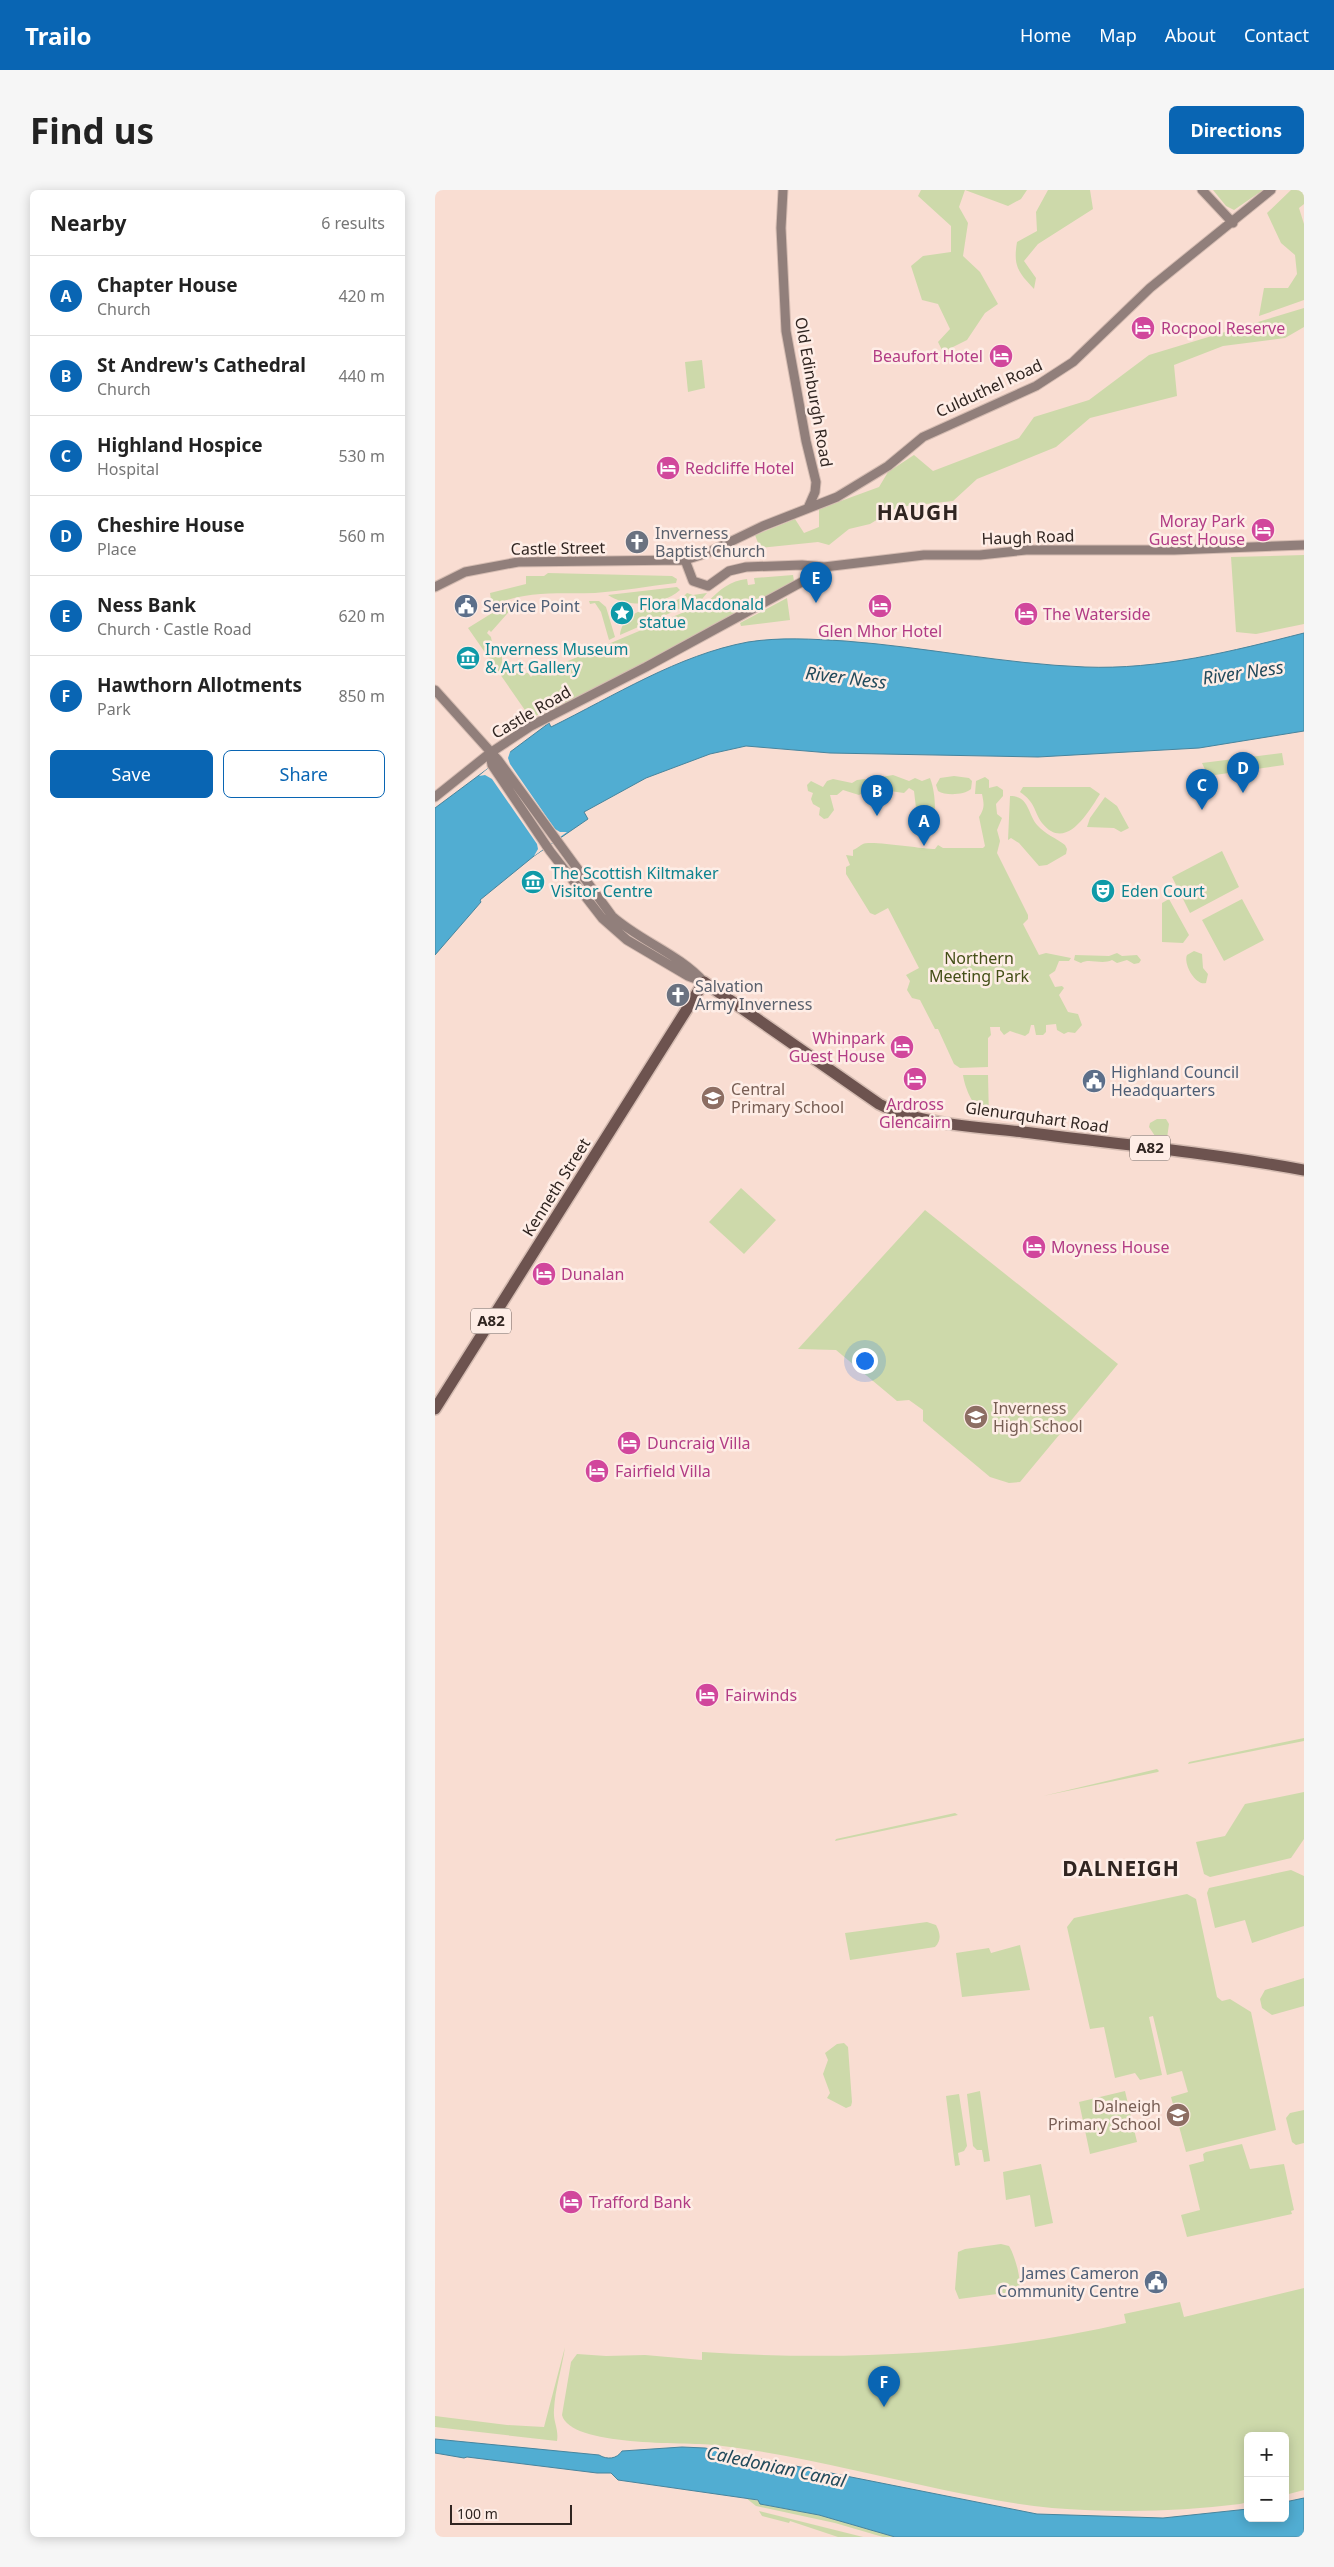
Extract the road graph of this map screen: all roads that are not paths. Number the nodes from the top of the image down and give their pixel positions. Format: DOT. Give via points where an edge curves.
graph roads {
  1 [pos="783,190"];
  2 [pos="1202,190"];
  3 [pos="1271,190"];
  4 [pos="1233,223"];
  5 [pos="808,508"];
  6 [pos="1304,545"];
  7 [pos="685,560"];
  8 [pos="824,567"];
  9 [pos="435,587"];
  10 [pos="435,690"];
  11 [pos="490,753"];
  12 [pos="435,797"];
  13 [pos="704,982"];
  14 [pos="1304,1170"];
  15 [pos="435,1409"];
  1 -- 5 [label="main road, Old Edinburgh Road" via="781,228 785,331 816,482"];
  2 -- 4 [label="main road"];
  3 -- 4 [label="main road, Culduthel Road"];
  4 -- 5 [label="main road, Culduthel Road" via="1150,288 1073,362 1037,386 923,437 837,498"];
  5 -- 7 [label="main road, Culduthel Road"];
  6 -- 8 [label="main road, Haugh Road" via="924,555"];
  7 -- 8 [label="main road, Haugh Road" via="693,580 703,586 713,584 729,571 746,567"];
  7 -- 9 [label="main road, Castle Street" via="518,562 465,572"];
  8 -- 11 [label="main road, Castle Road" via="647,667 531,726"];
  10 -- 11 [label="main road"];
  11 -- 12 [label="main road, Castle Road"];
  11 -- 13 [label="main road" via="553,846 627,940"];
  13 -- 14 [label="highway, Glenurquhart Road / A82" via="879,1104 901,1114"];
  13 -- 15 [label="highway, Kenneth Street / A82"];
}
